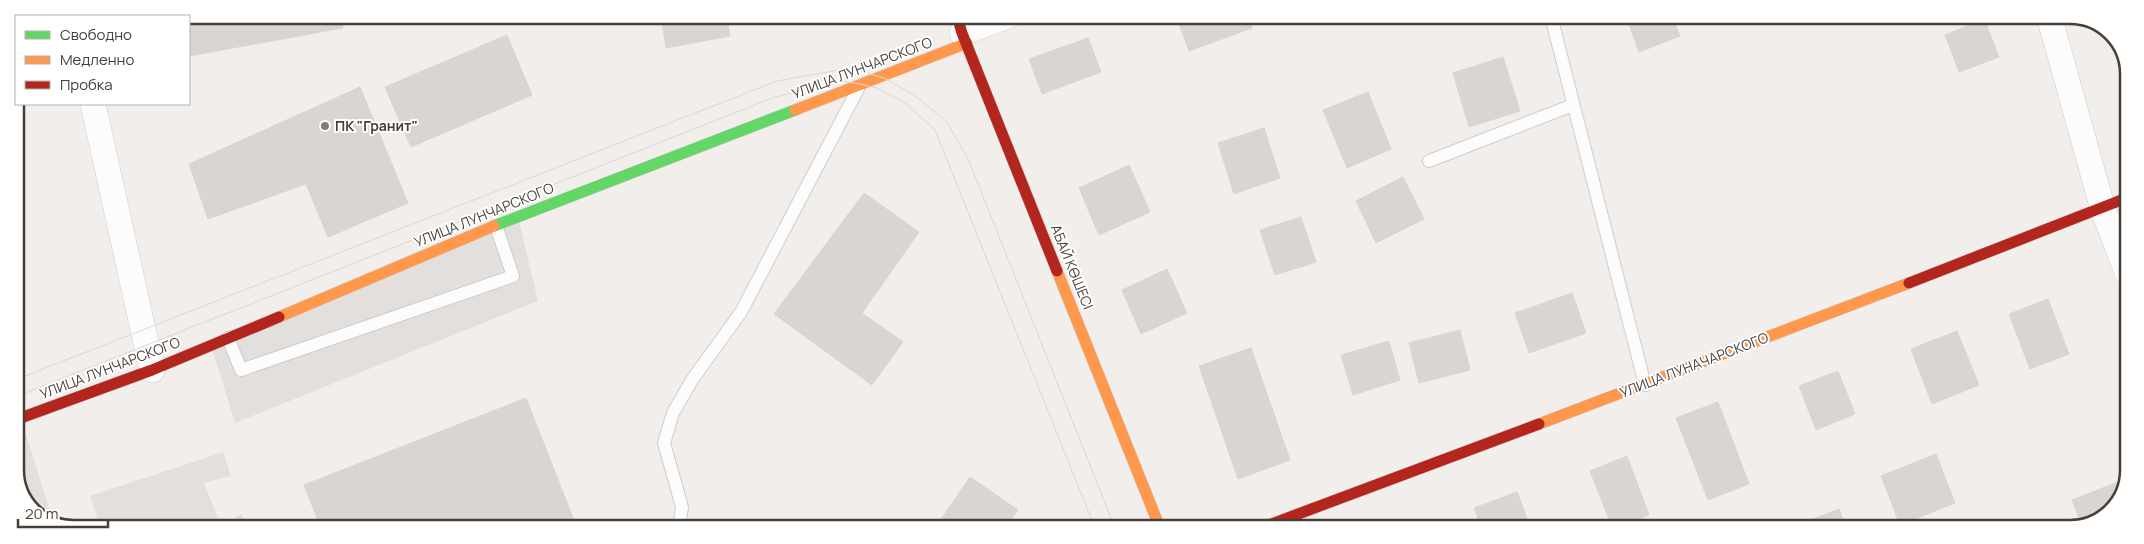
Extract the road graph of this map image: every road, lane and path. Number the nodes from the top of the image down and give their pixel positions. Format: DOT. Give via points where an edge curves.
graph roads {
  1 [pos="982,24"];
  2 [pos="1553,24"];
  3 [pos="2051,24"];
  4 [pos="962,30"];
  5 [pos="860,84"];
  6 [pos="92,105"];
  7 [pos="1573,105"];
  8 [pos="1429,161"];
  9 [pos="2120,200"];
  10 [pos="2102,206"];
  11 [pos="496,226"];
  12 [pos="2120,254"];
  13 [pos="228,338"];
  14 [pos="152,370"];
  15 [pos="1645,385"];
  16 [pos="24,417"];
  17 [pos="680,520"];
  18 [pos="1157,520"];
  19 [pos="1280,520"];
  1 -- 4 [label="street"];
  2 -- 7 [label="lane"];
  3 -- 10 [label="street"];
  4 -- 5 [label="street, УЛИЦА ЛУНЧАРСКОГО"];
  4 -- 18 [label="street, АБАЙ КӨШЕСІ"];
  5 -- 11 [label="street, УЛИЦА ЛУНЧАРСКОГО"];
  5 -- 17 [label="lane" via="741,312 692,380 673,413 664,443 682,508"];
  6 -- 14 [label="street"];
  7 -- 8 [label="lane"];
  7 -- 15 [label="lane"];
  9 -- 10 [label="street, УЛИЦА ЛУНАЧАРСКОГО"];
  10 -- 12 [label="street"];
  10 -- 15 [label="street, УЛИЦА ЛУНАЧАРСКОГО"];
  11 -- 13 [label="street, УЛИЦА ЛУНЧАРСКОГО"];
  11 -- 13 [label="lane" via="513,276 241,370"];
  13 -- 14 [label="street, УЛИЦА ЛУНЧАРСКОГО"];
  14 -- 16 [label="street, УЛИЦА ЛУНЧАРСКОГО"];
  15 -- 19 [label="street, УЛИЦА ЛУНАЧАРСКОГО"];
}
